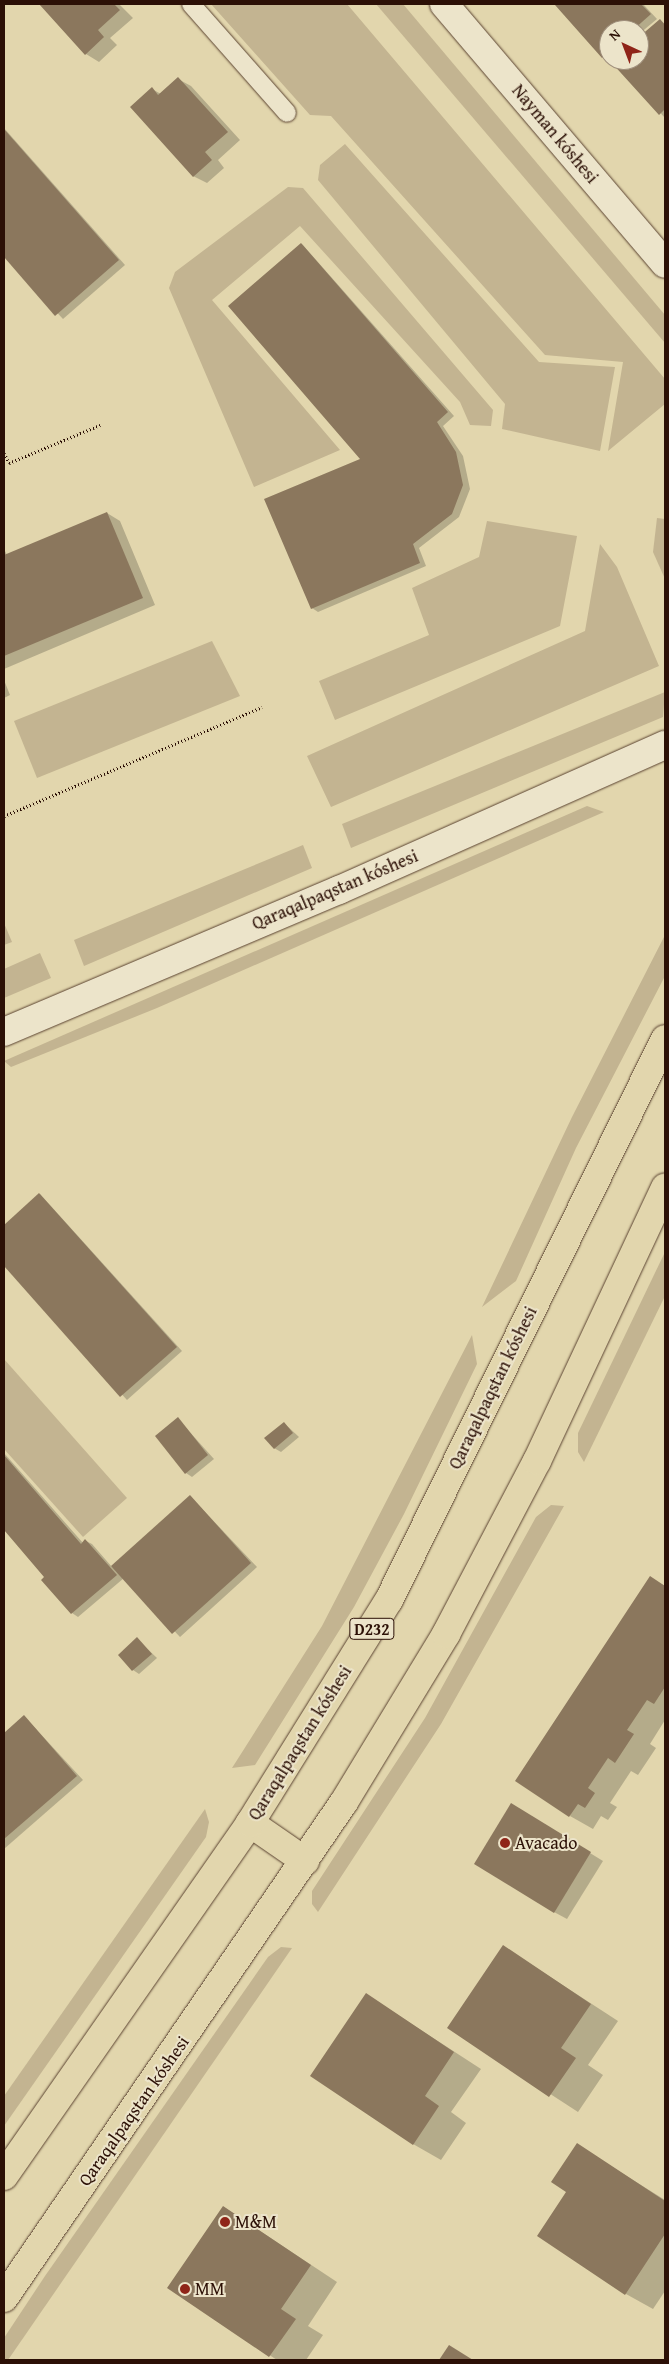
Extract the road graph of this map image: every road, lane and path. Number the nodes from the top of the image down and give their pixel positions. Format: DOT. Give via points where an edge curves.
graph roads {
  1 [pos="191,4"];
  2 [pos="444,4"];
  3 [pos="287,113"];
  4 [pos="665,264"];
  5 [pos="100,425"];
  6 [pos="4,453"];
  7 [pos="262,708"];
  8 [pos="665,745"];
  9 [pos="4,816"];
  10 [pos="4,1032"];
  11 [pos="665,1039"];
  12 [pos="665,1188"];
  13 [pos="250,1823"];
  14 [pos="305,1861"];
  15 [pos="4,2176"];
  16 [pos="4,2298"];
  1 -- 3 [label="lane"];
  2 -- 4 [label="street, Nayman kóshesi"];
  5 -- 6 [label="path" via="9,463"];
  7 -- 9 [label="path"];
  8 -- 10 [label="street, Qaraqalpaqstan kóshesi" via="339,890"];
  11 -- 13 [label="main road, Qaraqalpaqstan kóshesi / D232" via="389,1600"];
  12 -- 14 [label="main road, Qaraqalpaqstan kóshesi" via="537,1461 446,1634"];
  13 -- 14 [label="main road"];
  13 -- 15 [label="main road, Qaraqalpaqstan kóshesi / D232"];
  14 -- 16 [label="main road, Qaraqalpaqstan kóshesi"];
}
